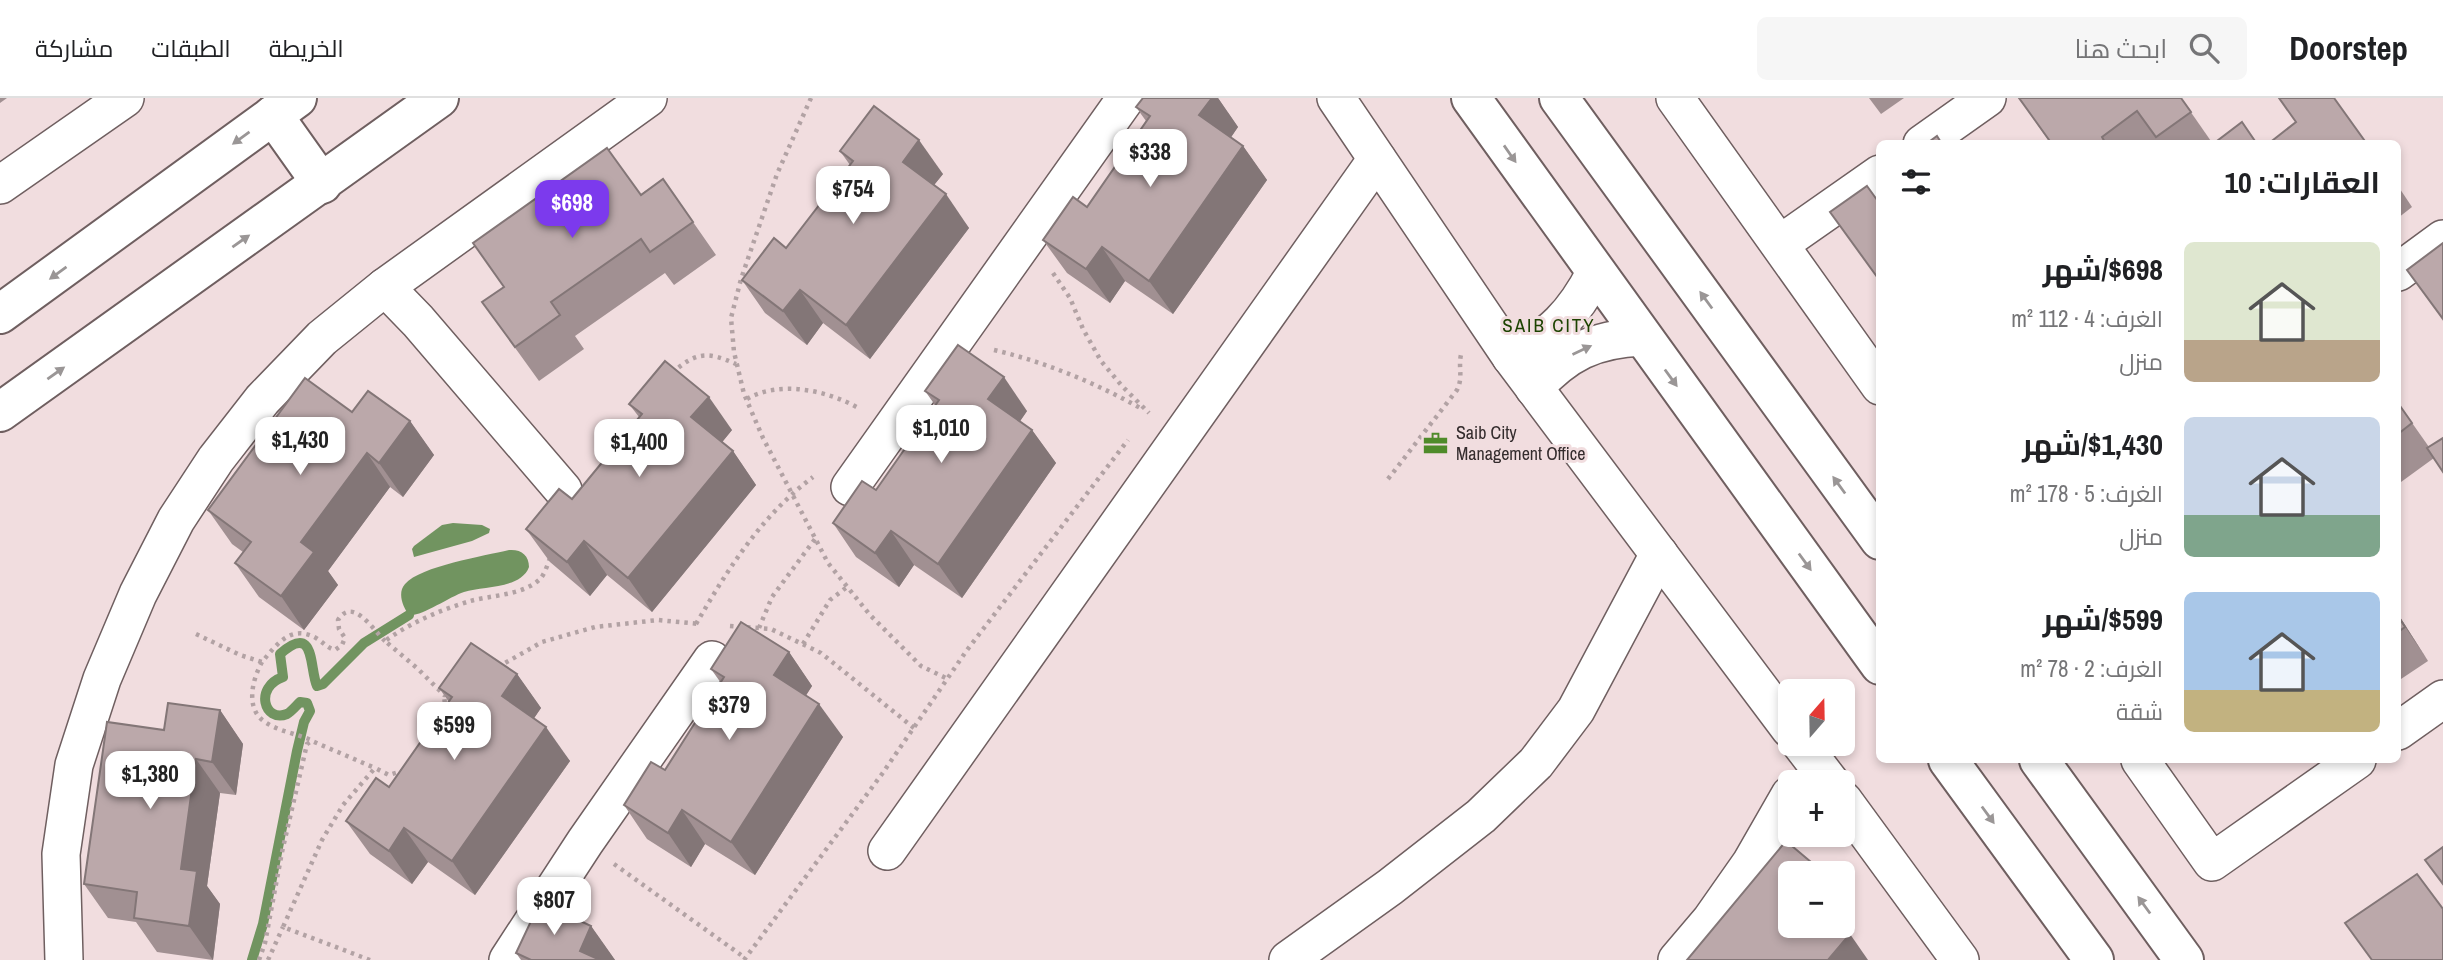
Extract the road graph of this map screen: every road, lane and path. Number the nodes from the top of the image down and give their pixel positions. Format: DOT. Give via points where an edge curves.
graph roads {
  1 [pos="125,98"];
  2 [pos="439,98"];
  3 [pos="648,98"];
  4 [pos="811,98"];
  5 [pos="1126,98"];
  6 [pos="1336,98"];
  7 [pos="1471,98"];
  8 [pos="1559,98"];
  9 [pos="1675,98"];
  10 [pos="1987,98"];
  11 [pos="285,106"];
  12 [pos="1928,140"];
  13 [pos="1377,159"];
  14 [pos="1876,177"];
  15 [pos="322,184"];
  16 [pos="0,185"];
  17 [pos="2443,239"];
  18 [pos="1780,244"];
  19 [pos="2401,270"];
  20 [pos="1595,272"];
  21 [pos="1053,273"];
  22 [pos="385,287"];
  23 [pos="0,314"];
  24 [pos="1642,337"];
  25 [pos="1465,344"];
  26 [pos="994,350"];
  27 [pos="1511,357"];
  28 [pos="737,364"];
  29 [pos="667,379"];
  30 [pos="1876,380"];
  31 [pos="1534,388"];
  32 [pos="747,399"];
  33 [pos="860,408"];
  34 [pos="0,412"];
  35 [pos="1149,413"];
  36 [pos="1141,424"];
  37 [pos="1132,435"];
  38 [pos="1388,479"];
  39 [pos="834,480"];
  40 [pos="563,490"];
  41 [pos="791,494"];
  42 [pos="1876,534"];
  43 [pos="815,539"];
  44 [pos="557,546"];
  45 [pos="1660,554"];
  46 [pos="847,587"];
  47 [pos="696,624"];
  48 [pos="706,625"];
  49 [pos="726,625"];
  50 [pos="759,628"];
  51 [pos="195,634"];
  52 [pos="385,641"];
  53 [pos="803,644"];
  54 [pos="1876,659"];
  55 [pos="712,660"];
  56 [pos="262,662"];
  57 [pos="490,672"];
  58 [pos="947,679"];
  59 [pos="452,693"];
  60 [pos="444,695"];
  61 [pos="2443,699"];
  62 [pos="436,723"];
  63 [pos="914,728"];
  64 [pos="2401,729"];
  65 [pos="312,741"];
  66 [pos="1806,759"];
  67 [pos="411,761"];
  68 [pos="1950,763"];
  69 [pos="2041,763"];
  70 [pos="2142,763"];
  71 [pos="2353,763"];
  72 [pos="375,768"];
  73 [pos="1778,816"];
  74 [pos="1855,817"];
  75 [pos="887,851"];
  76 [pos="611,862"];
  77 [pos="283,927"];
  78 [pos="742,958"];
  79 [pos="1956,958"];
  80 [pos="64,960"];
  81 [pos="259,960"];
  82 [pos="268,960"];
  83 [pos="370,960"];
  84 [pos="508,960"];
  85 [pos="1288,960"];
  86 [pos="1677,960"];
  87 [pos="2094,960"];
  88 [pos="2184,960"];
  1 -- 16 [label="street"];
  2 -- 15 [label="street"];
  3 -- 22 [label="street"];
  4 -- 28 [label="path" via="776,174 741,279 731,318"];
  5 -- 39 [label="street"];
  6 -- 13 [label="street"];
  7 -- 20 [label="street, one-way"];
  42 -- 8 [label="street, one-way"];
  9 -- 18 [label="street"];
  10 -- 12 [label="street"];
  11 -- 15 [label="street"];
  11 -- 23 [label="street, one-way"];
  13 -- 27 [label="street"];
  13 -- 75 [label="street"];
  14 -- 18 [label="street"];
  34 -- 15 [label="street, one-way"];
  17 -- 19 [label="street"];
  18 -- 30 [label="street"];
  20 -- 24 [label="street"];
  20 -- 27 [label="street" via="1569,314 1532,346"];
  21 -- 35 [label="path" via="1101,361"];
  22 -- 40 [label="street"];
  22 -- 80 [label="street" via="322,338 262,400 176,520 138,594 102,679 74,765 61,854"];
  31 -- 24 [label="street, one-way" via="1564,359 1582,349"];
  24 -- 54 [label="street, one-way"];
  25 -- 38 [label="path" via="1458,363 1461,381 1457,390"];
  26 -- 35 [label="path" via="1110,390"];
  27 -- 31 [label="street"];
  28 -- 29 [label="path" via="704,354 688,360"];
  28 -- 32 [label="path"];
  31 -- 45 [label="street"];
  32 -- 33 [label="path" via="779,388 845,400"];
  32 -- 41 [label="path"];
  35 -- 36 [label="path"];
  37 -- 58 [label="path"];
  39 -- 41 [label="path"];
  41 -- 43 [label="path"];
  41 -- 47 [label="path" via="755,531"];
  43 -- 46 [label="path"];
  43 -- 50 [label="path" via="772,597"];
  44 -- 52 [label="path" via="540,579 510,594 471,600 441,611"];
  45 -- 66 [label="street"];
  45 -- 85 [label="street" via="1576,710 1536,763 1481,816"];
  46 -- 53 [label="path" via="830,600"];
  46 -- 58 [label="path" via="921,666"];
  47 -- 48 [label="path"];
  47 -- 57 [label="path" via="657,620 596,627 542,642"];
  49 -- 50 [label="path"];
  50 -- 53 [label="path"];
  51 -- 56 [label="path"];
  52 -- 56 [label="path" via="357,612 349,611 338,620 345,638 335,650 298,632 287,635"];
  52 -- 60 [label="path"];
  53 -- 63 [label="path" via="831,660"];
  55 -- 84 [label="street"];
  56 -- 65 [label="path" via="252,692 256,711 265,722"];
  58 -- 63 [label="path"];
  59 -- 60 [label="path"];
  60 -- 62 [label="path" via="445,705"];
  61 -- 64 [label="street"];
  63 -- 78 [label="path"];
  65 -- 72 [label="path"];
  65 -- 81 [label="path" via="307,744 298,779"];
  67 -- 72 [label="path" via="404,770 389,775"];
  68 -- 87 [label="street, one-way"];
  88 -- 69 [label="street, one-way"];
  70 -- 71 [label="street" via="2211,862"];
  72 -- 77 [label="path" via="343,805 322,840"];
  73 -- 86 [label="street" via="1751,863"];
  74 -- 79 [label="street"];
  76 -- 78 [label="path"];
  77 -- 82 [label="path"];
  77 -- 83 [label="path"];
}
